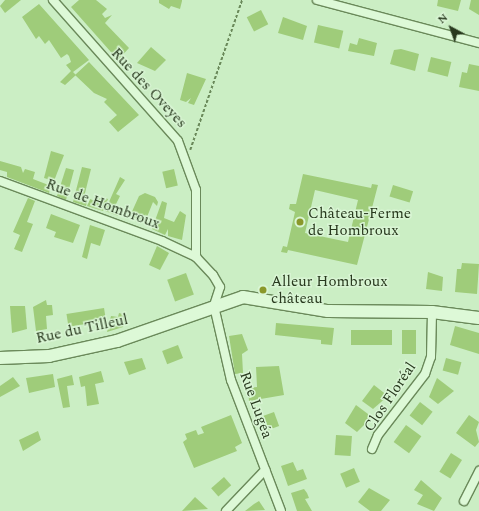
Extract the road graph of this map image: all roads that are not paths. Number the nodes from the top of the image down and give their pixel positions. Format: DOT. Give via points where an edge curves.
graph roads {
  1 [pos="53,0"];
  2 [pos="317,0"];
  3 [pos="479,43"];
  4 [pos="0,181"];
  5 [pos="196,257"];
  6 [pos="214,306"];
  7 [pos="432,312"];
  8 [pos="479,318"];
  9 [pos="0,358"];
  10 [pos="372,449"];
  11 [pos="265,470"];
  12 [pos="479,471"];
  13 [pos="464,501"];
  14 [pos="226,511"];
  15 [pos="281,511"];
  1 -- 5 [label="street, Rue des Oveyes" via="174,134 186,156 196,190"];
  2 -- 3 [label="street"];
  4 -- 5 [label="street, Rue de Hombroux" via="162,241"];
  5 -- 6 [label="street" via="220,287"];
  6 -- 7 [label="street, Rue du Tilleul" via="243,297 328,311"];
  6 -- 9 [label="street, Rue du Tilleul" via="117,341 49,356"];
  6 -- 11 [label="street, Rue Lugéa" via="231,380"];
  7 -- 8 [label="street, Rue du Tilleul"];
  7 -- 10 [label="street, Clos Floréal" via="431,357 424,374 378,435"];
  11 -- 14 [label="street"];
  11 -- 15 [label="street, Rue Lugéa"];
  12 -- 13 [label="street"];
}
